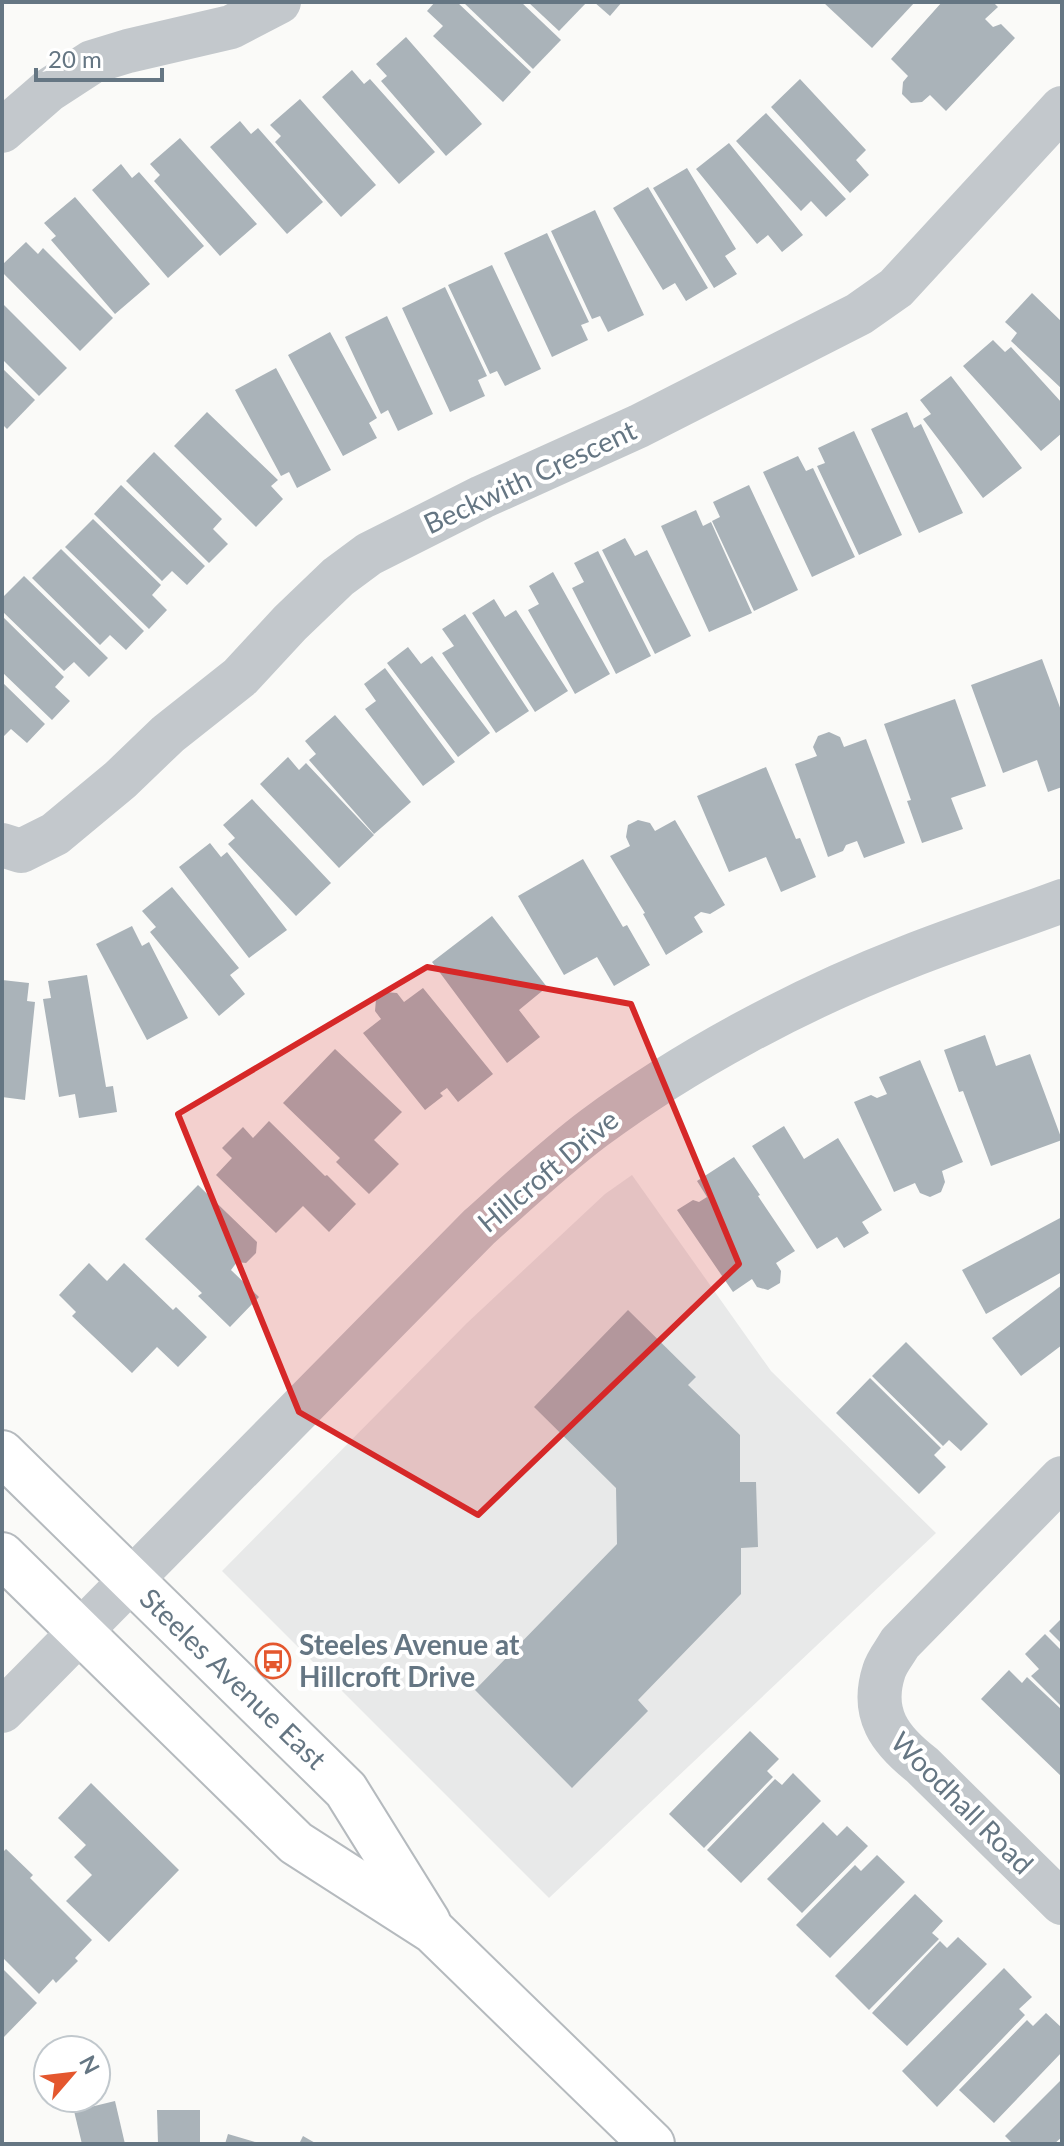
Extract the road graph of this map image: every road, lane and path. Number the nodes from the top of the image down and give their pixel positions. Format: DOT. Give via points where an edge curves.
graph roads {
  1 [pos="279,2"];
  2 [pos="1062,108"];
  3 [pos="2,131"];
  4 [pos="2,845"];
  5 [pos="1061,903"];
  6 [pos="2,1453"];
  7 [pos="1062,1478"];
  8 [pos="2,1555"];
  9 [pos="131,1580"];
  10 [pos="80,1632"];
  11 [pos="2,1711"];
  12 [pos="1062,1903"];
  13 [pos="433,1931"];
  14 [pos="652,2144"];
  1 -- 3 [label="street" via="231,27 92,62"];
  2 -- 4 [label="street, Beckwith Crescent" via="896,288 859,314 369,554 338,577 240,677 55,834 21,851"];
  5 -- 9 [label="street, Hillcroft Drive" via="838,987 673,1076 595,1127 479,1227"];
  6 -- 9 [label="main road, Steeles Avenue East"];
  7 -- 12 [label="street, Woodhall Road" via="900,1643 884,1668 878,1695 882,1721 900,1747"];
  8 -- 10 [label="main road, Steeles Avenue East"];
  9 -- 10 [label="street, Hillcroft Drive"];
  9 -- 13 [label="main road, Steeles Avenue East" via="346,1790"];
  10 -- 11 [label="street, Hillcroft Drive"];
  10 -- 13 [label="main road, Steeles Avenue East" via="296,1843"];
  13 -- 14 [label="main road, Steeles Avenue East"];
}
